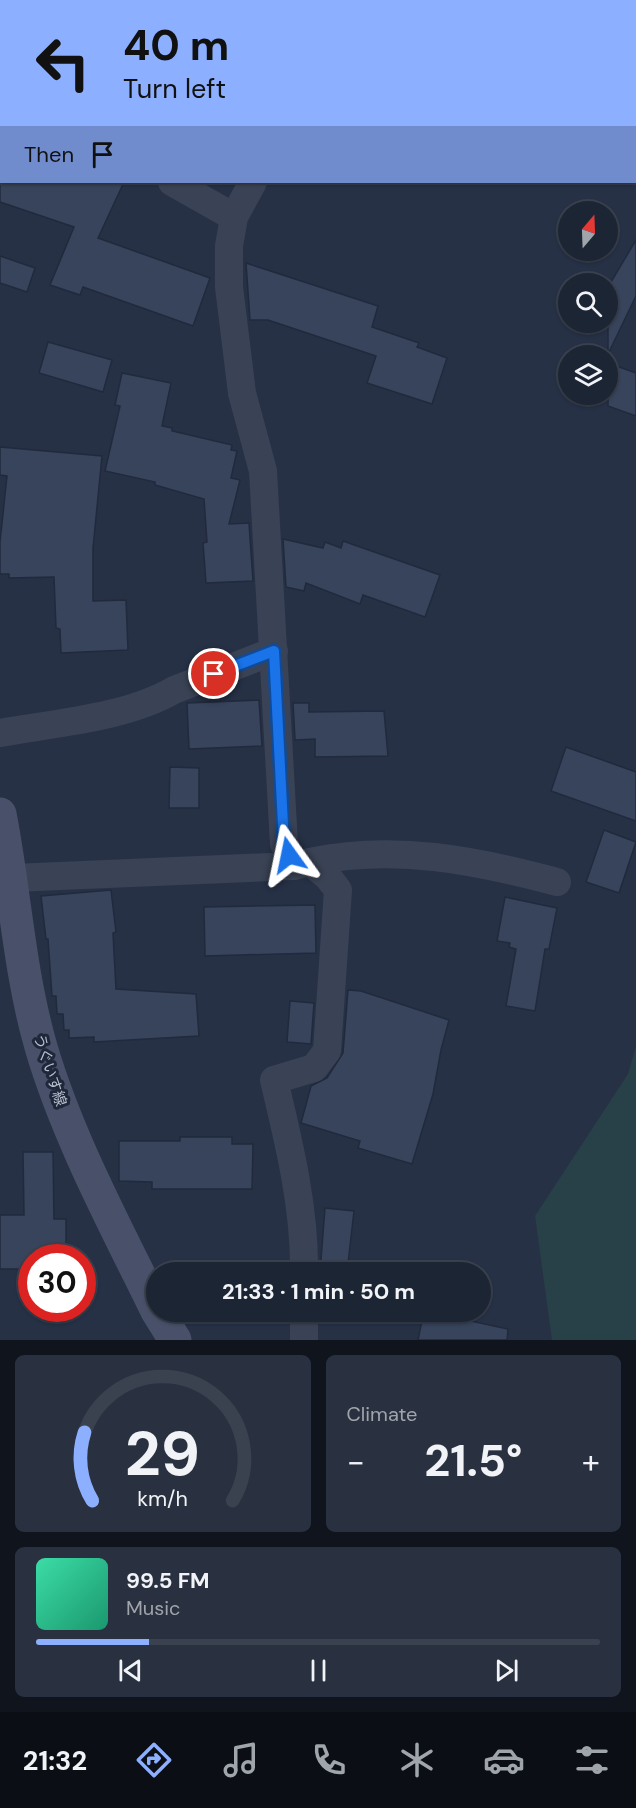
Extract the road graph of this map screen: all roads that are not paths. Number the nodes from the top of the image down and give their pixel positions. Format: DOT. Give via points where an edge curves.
graph roads {
  1 [pos="174,183"];
  2 [pos="252,183"];
  3 [pos="234,217"];
  4 [pos="274,651"];
  5 [pos="0,733"];
  6 [pos="0,814"];
  7 [pos="302,864"];
  8 [pos="13,878"];
  9 [pos="557,882"];
  10 [pos="304,1262"];
  11 [pos="146,1288"];
  12 [pos="164,1322"];
  13 [pos="304,1322"];
  14 [pos="175,1340"];
  15 [pos="304,1340"];
  1 -- 3 [label="street"];
  2 -- 3 [label="street"];
  3 -- 4 [label="street" via="229,246 230,287 242,393 263,471"];
  4 -- 5 [label="street" via="159,698 89,717"];
  4 -- 7 [label="street" via="284,844"];
  6 -- 8 [label="street, うぐいす線"];
  7 -- 8 [label="street"];
  7 -- 9 [label="street" via="347,854 404,853 507,869"];
  7 -- 10 [label="street" via="328,877 338,890 327,1051 314,1068 274,1080 291,1151"];
  8 -- 11 [label="street, うぐいす線" via="23,962 40,1046 64,1111"];
  12 -- 14 [label="street, うぐいす線"];
  13 -- 15 [label="street"];
}
